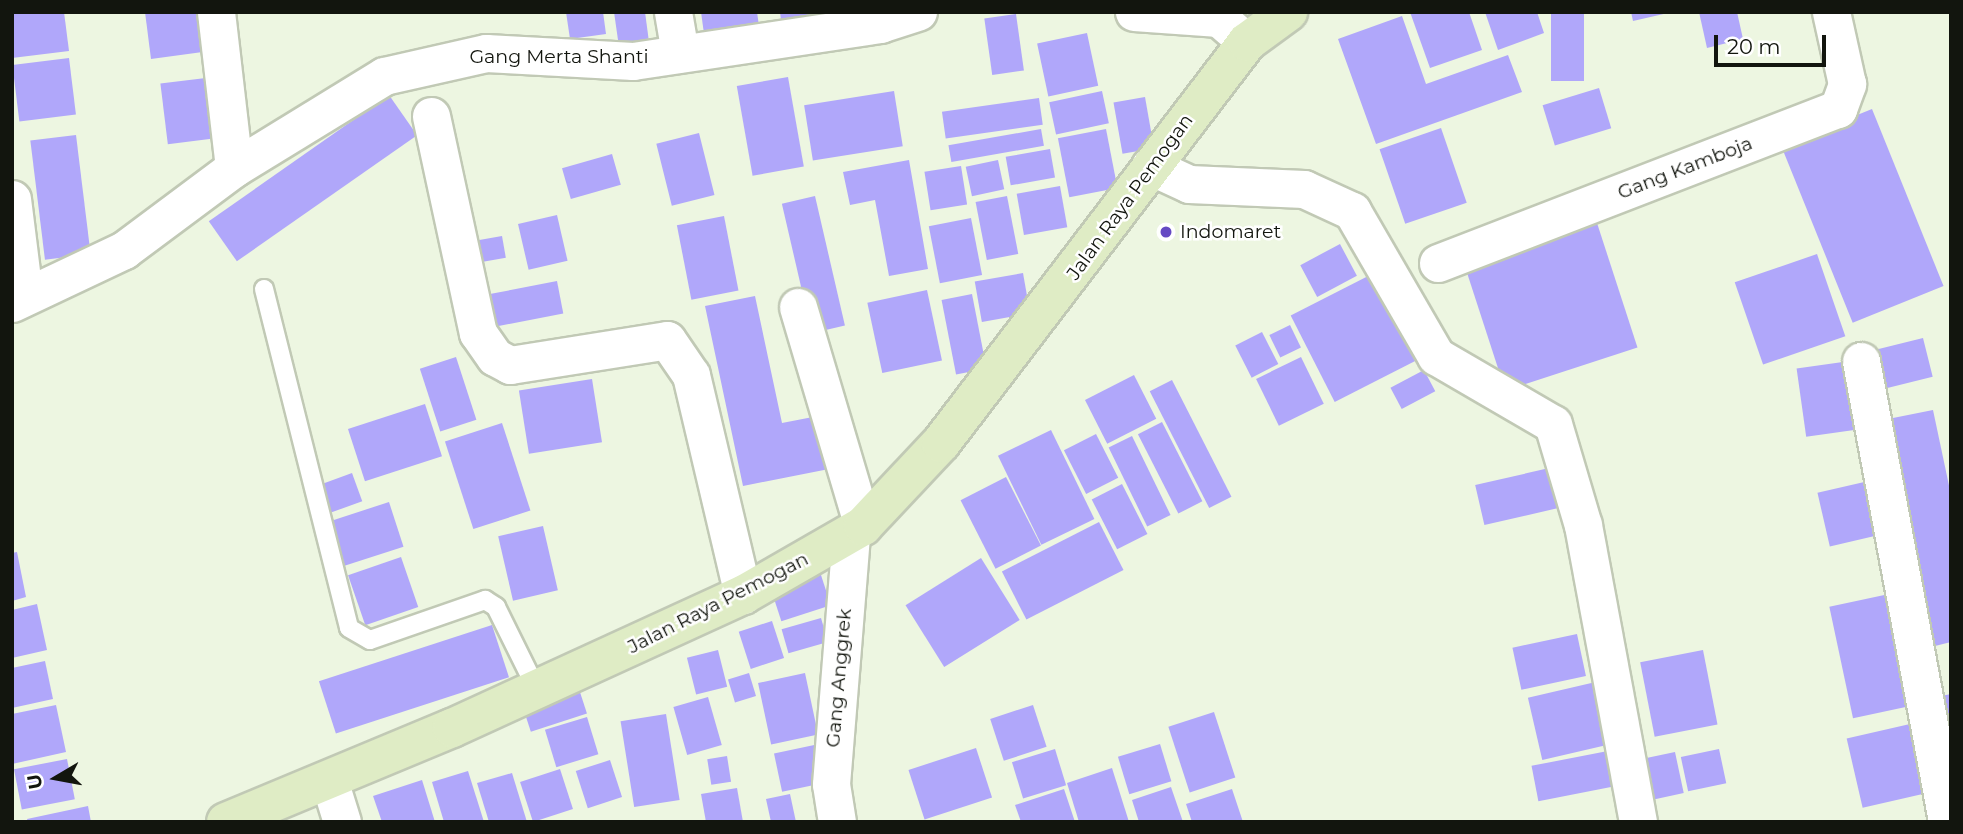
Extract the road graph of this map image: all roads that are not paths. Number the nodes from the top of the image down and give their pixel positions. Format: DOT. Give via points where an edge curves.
graph roads {
  1 [pos="216,12"];
  2 [pos="673,12"];
  3 [pos="918,12"];
  4 [pos="1134,12"];
  5 [pos="1288,12"];
  6 [pos="1831,12"];
  7 [pos="1228,24"];
  8 [pos="680,53"];
  9 [pos="431,116"];
  10 [pos="1150,166"];
  11 [pos="234,168"];
  12 [pos="12,199"];
  13 [pos="1438,263"];
  14 [pos="264,289"];
  15 [pos="18,299"];
  16 [pos="798,307"];
  17 [pos="1861,360"];
  18 [pos="857,530"];
  19 [pos="743,594"];
  20 [pos="537,690"];
  21 [pos="329,780"];
  22 [pos="226,822"];
  23 [pos="342,822"];
  24 [pos="837,822"];
  25 [pos="1638,822"];
  26 [pos="1947,822"];
  1 -- 11 [label="street"];
  2 -- 8 [label="street"];
  3 -- 8 [label="street, Gang Merta Shanti"];
  4 -- 7 [label="street"];
  5 -- 7 [label="street, Jalan Raya Pemogan"];
  6 -- 13 [label="street, Gang Kamboja" via="1847,85 1838,109"];
  7 -- 10 [label="street, Jalan Raya Pemogan"];
  8 -- 11 [label="street, Gang Merta Shanti" via="633,61 486,53 434,62 339,99"];
  9 -- 19 [label="street" via="478,333 495,357 510,365 667,340 691,375"];
  10 -- 18 [label="street, Jalan Raya Pemogan" via="1097,246 941,443"];
  10 -- 25 [label="street" via="1189,184 1304,189 1352,211 1436,356 1553,424 1583,525"];
  11 -- 15 [label="street, Gang Merta Shanti" via="124,250"];
  12 -- 15 [label="street"];
  14 -- 20 [label="lane" via="349,628 370,640 485,600 496,607"];
  16 -- 18 [label="street"];
  17 -- 26 [label="street"];
  18 -- 19 [label="street, Jalan Raya Pemogan"];
  18 -- 24 [label="street, Gang Anggrek" via="831,783"];
  19 -- 20 [label="street, Jalan Raya Pemogan"];
  20 -- 21 [label="street, Jalan Raya Pemogan"];
  21 -- 22 [label="street, Jalan Raya Pemogan"];
  21 -- 23 [label="street"];
}
